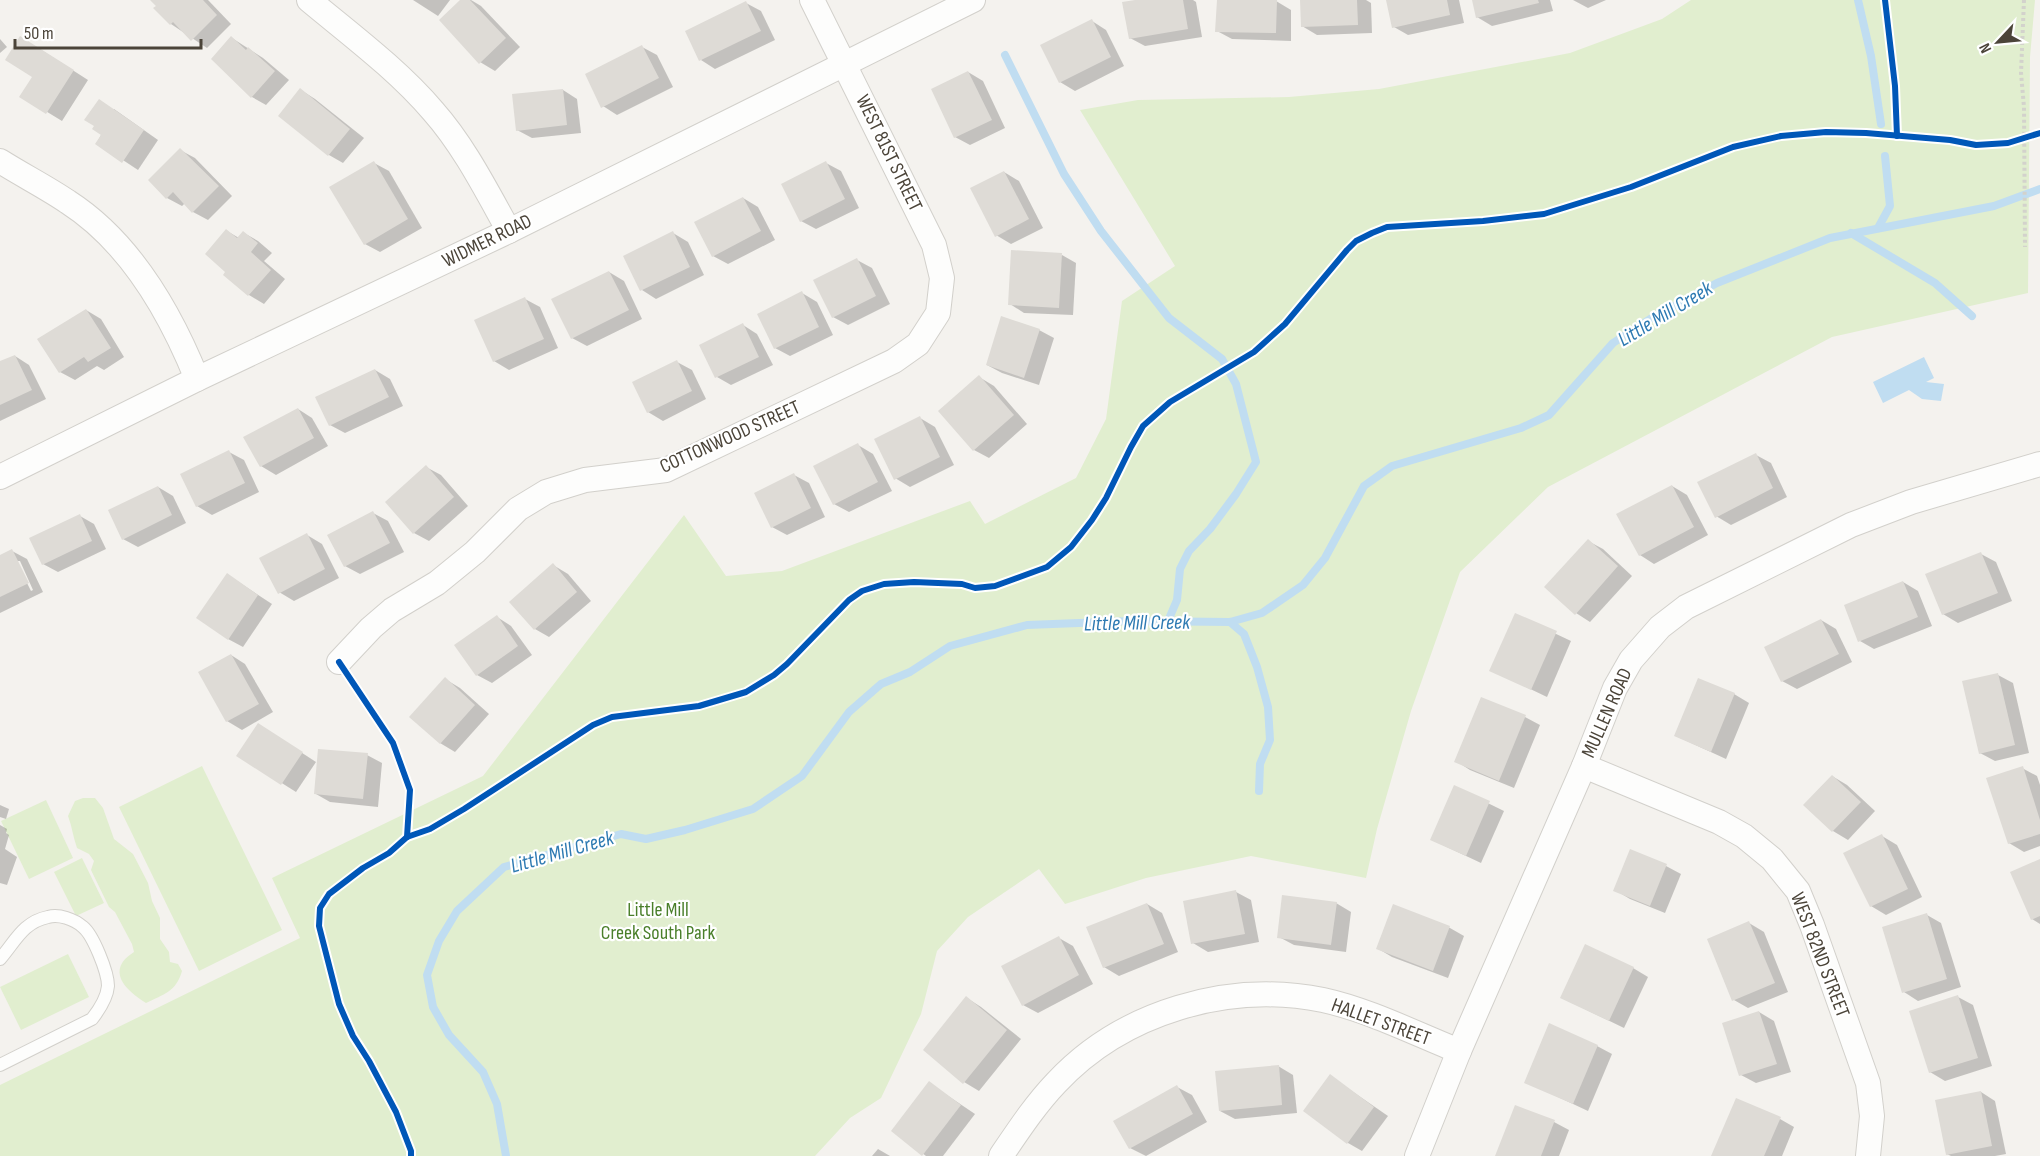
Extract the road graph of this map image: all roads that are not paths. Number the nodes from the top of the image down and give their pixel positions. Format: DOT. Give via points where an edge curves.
graph roads {
  1 [pos="309,0"];
  2 [pos="812,0"];
  3 [pos="973,0"];
  4 [pos="845,63"];
  5 [pos="0,161"];
  6 [pos="509,231"];
  7 [pos="938,313"];
  8 [pos="196,379"];
  9 [pos="2040,464"];
  10 [pos="0,477"];
  11 [pos="339,662"];
  12 [pos="1584,766"];
  13 [pos="0,959"];
  14 [pos="1459,1051"];
  15 [pos="0,1065"];
  16 [pos="1001,1156"];
  17 [pos="1417,1156"];
  18 [pos="1868,1156"];
  1 -- 6 [label="street" via="395,71 434,111"];
  2 -- 4 [label="street, WEST 81ST STREET"];
  3 -- 4 [label="street, WIDMER ROAD"];
  4 -- 6 [label="street, WIDMER ROAD"];
  4 -- 7 [label="street, WEST 81ST STREET" via="934,245 942,278"];
  5 -- 8 [label="street" via="78,209 105,232 162,305"];
  6 -- 8 [label="street, WIDMER ROAD"];
  7 -- 11 [label="street, COTTONWOOD STREET" via="918,344 894,361 666,470 585,480 546,492 518,509 437,583 392,610"];
  8 -- 10 [label="street, WIDMER ROAD"];
  9 -- 12 [label="street, MULLEN ROAD" via="1911,502 1851,525 1686,607 1660,627 1631,660"];
  12 -- 14 [label="street, MULLEN ROAD"];
  12 -- 18 [label="street, WEST 82ND STREET" via="1744,836 1772,859 1798,891 1868,1083 1872,1116"];
  13 -- 15 [label="lane" via="19,933 34,922 49,916 67,918 84,928 105,964 108,986 102,1006 92,1019"];
  14 -- 16 [label="street, HALLET STREET" via="1322,1000 1269,995 1215,999 1138,1024 1092,1052 1056,1082"];
  14 -- 17 [label="street, MULLEN ROAD"];
}
